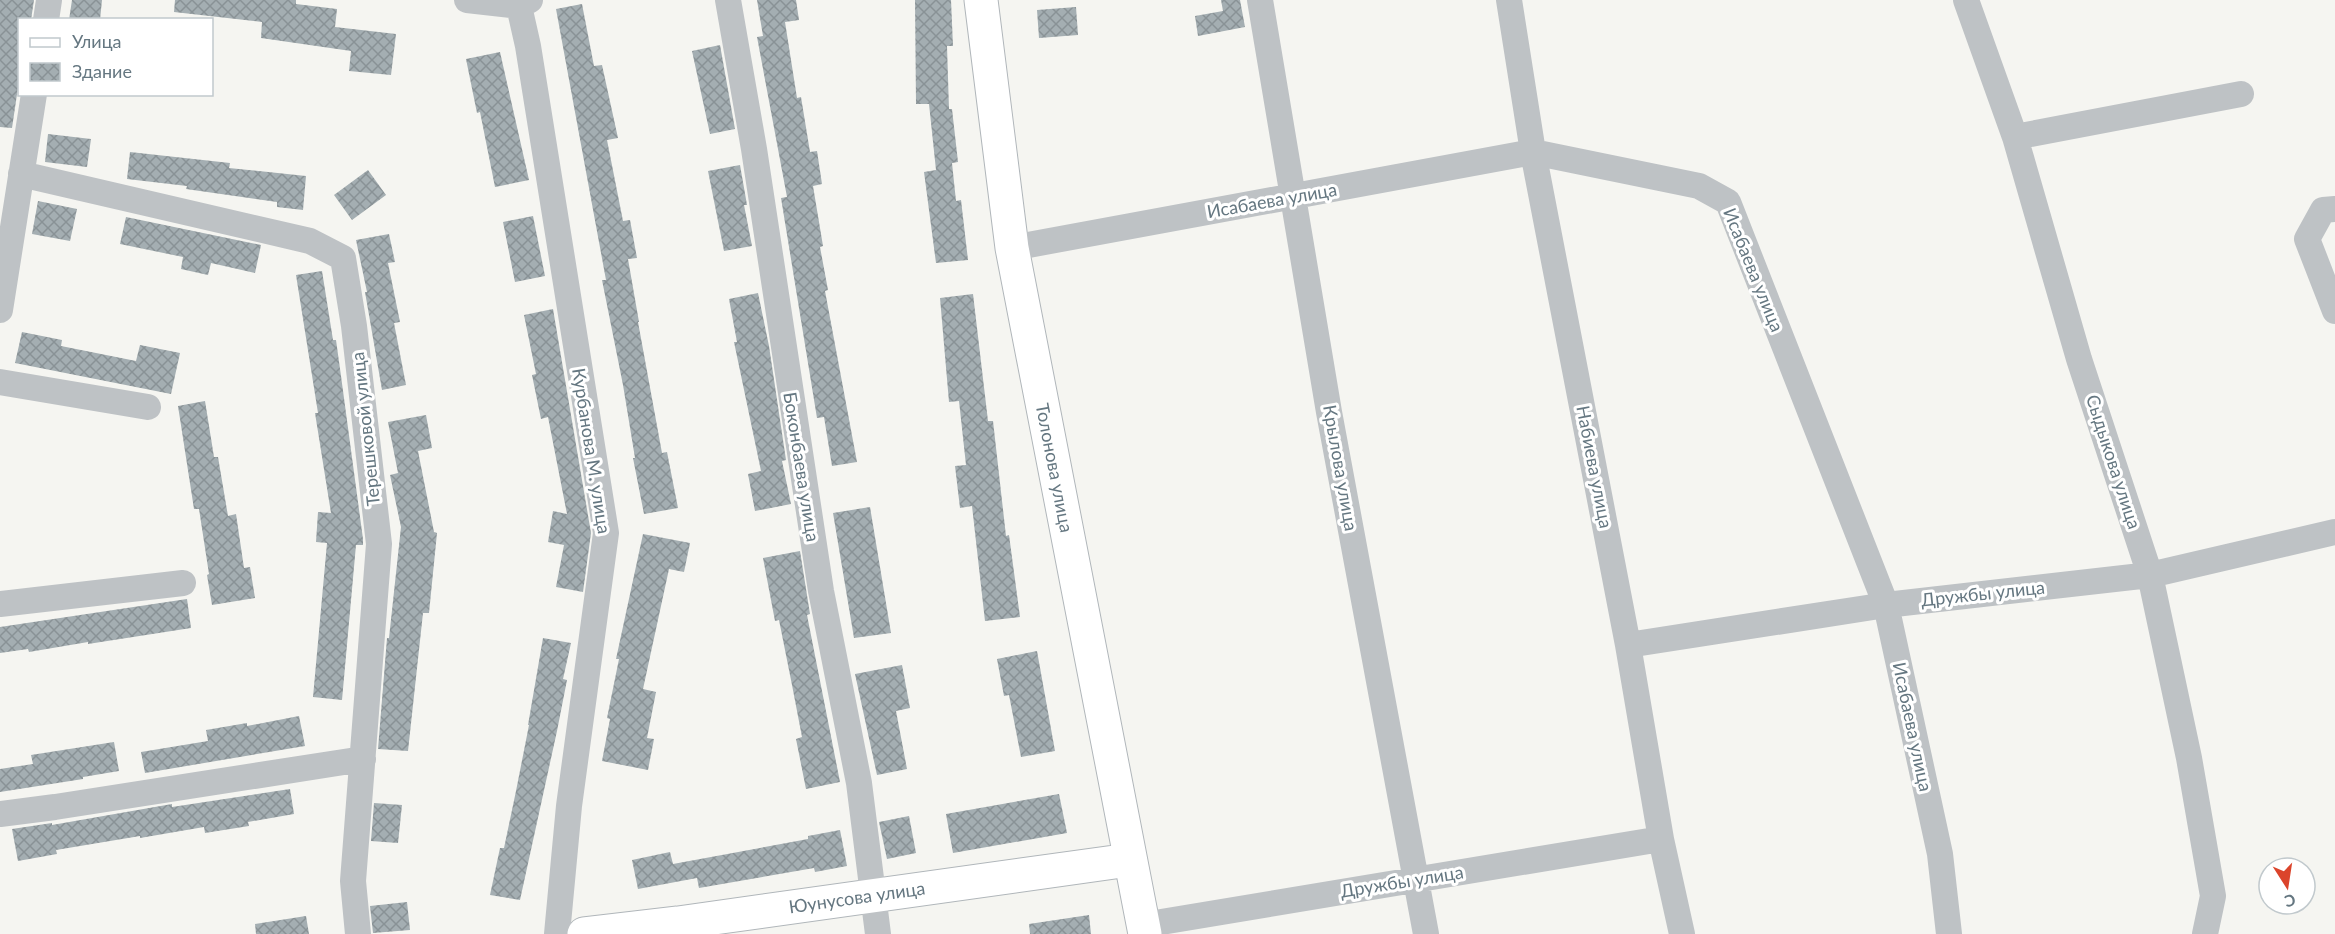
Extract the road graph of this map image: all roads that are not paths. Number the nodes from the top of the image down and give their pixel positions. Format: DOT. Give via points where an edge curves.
graph roads {
  1 [pos="49,0"];
  2 [pos="467,0"];
  3 [pos="728,0"];
  4 [pos="981,0"];
  5 [pos="1260,0"];
  6 [pos="1509,0"];
  7 [pos="1966,0"];
  8 [pos="525,3"];
  9 [pos="46,18"];
  10 [pos="2241,94"];
  11 [pos="34,96"];
  12 [pos="2015,137"];
  13 [pos="1533,152"];
  14 [pos="21,174"];
  15 [pos="1293,197"];
  16 [pos="2335,209"];
  17 [pos="1012,248"];
  18 [pos="0,310"];
  19 [pos="2335,311"];
  20 [pos="0,382"];
  21 [pos="148,407"];
  22 [pos="2335,532"];
  23 [pos="2150,575"];
  24 [pos="183,583"];
  25 [pos="0,604"];
  26 [pos="1886,605"];
  27 [pos="1629,645"];
  28 [pos="363,759"];
  29 [pos="0,814"];
  30 [pos="1661,839"];
  31 [pos="1130,860"];
  32 [pos="1416,880"];
  33 [pos="873,896"];
  34 [pos="679,929"];
  35 [pos="1144,930"];
  36 [pos="358,934"];
  37 [pos="557,934"];
  38 [pos="584,934"];
  39 [pos="878,934"];
  40 [pos="1426,934"];
  41 [pos="1682,934"];
  42 [pos="1949,934"];
  43 [pos="2205,934"];
  1 -- 9 [label="street"];
  2 -- 8 [label="street"];
  3 -- 33 [label="street, Боконбаева улица" via="820,591 858,783"];
  4 -- 17 [label="main road, Толонова улица"];
  5 -- 15 [label="street, Крылова улица"];
  6 -- 13 [label="street, Набиева улица"];
  7 -- 12 [label="street, Сыдыкова улица"];
  8 -- 37 [label="street, Курбанова М. улица" via="528,46 606,532 569,806"];
  10 -- 12 [label="street"];
  11 -- 14 [label="street"];
  12 -- 23 [label="street, Сыдыкова улица" via="2079,360"];
  13 -- 15 [label="street, Исабаева улица"];
  13 -- 26 [label="street, Исабаева улица" via="1699,186 1728,202"];
  13 -- 27 [label="street, Набиева улица"];
  14 -- 18 [label="street"];
  14 -- 28 [label="street, Терешковой улица" via="310,241 343,258 379,544"];
  15 -- 17 [label="street, Исабаева улица"];
  15 -- 32 [label="street, Крылова улица"];
  16 -- 19 [label="street" via="2322,210 2307,239"];
  17 -- 31 [label="main road, Толонова улица"];
  20 -- 21 [label="street"];
  22 -- 23 [label="street, Дружбы улица"];
  23 -- 26 [label="street, Дружбы улица"];
  23 -- 43 [label="street, Сыдыкова улица" via="2189,758 2213,896"];
  24 -- 25 [label="street"];
  26 -- 27 [label="street, Дружбы улица"];
  26 -- 42 [label="street, Исабаева улица" via="1940,854"];
  27 -- 30 [label="street, Набиева улица"];
  28 -- 29 [label="street"];
  28 -- 36 [label="street, Терешковой улица" via="354,881"];
  30 -- 32 [label="street, Дружбы улица"];
  30 -- 41 [label="street, Набиева улица"];
  31 -- 33 [label="main road, Юунусова улица"];
  31 -- 35 [label="main road, Толонова улица"];
  32 -- 35 [label="street, Дружбы улица"];
  32 -- 40 [label="street, Крылова улица"];
  33 -- 34 [label="main road, Юунусова улица"];
  33 -- 39 [label="street, Боконбаева улица"];
  34 -- 38 [label="main road, Юунусова улица"];
}
